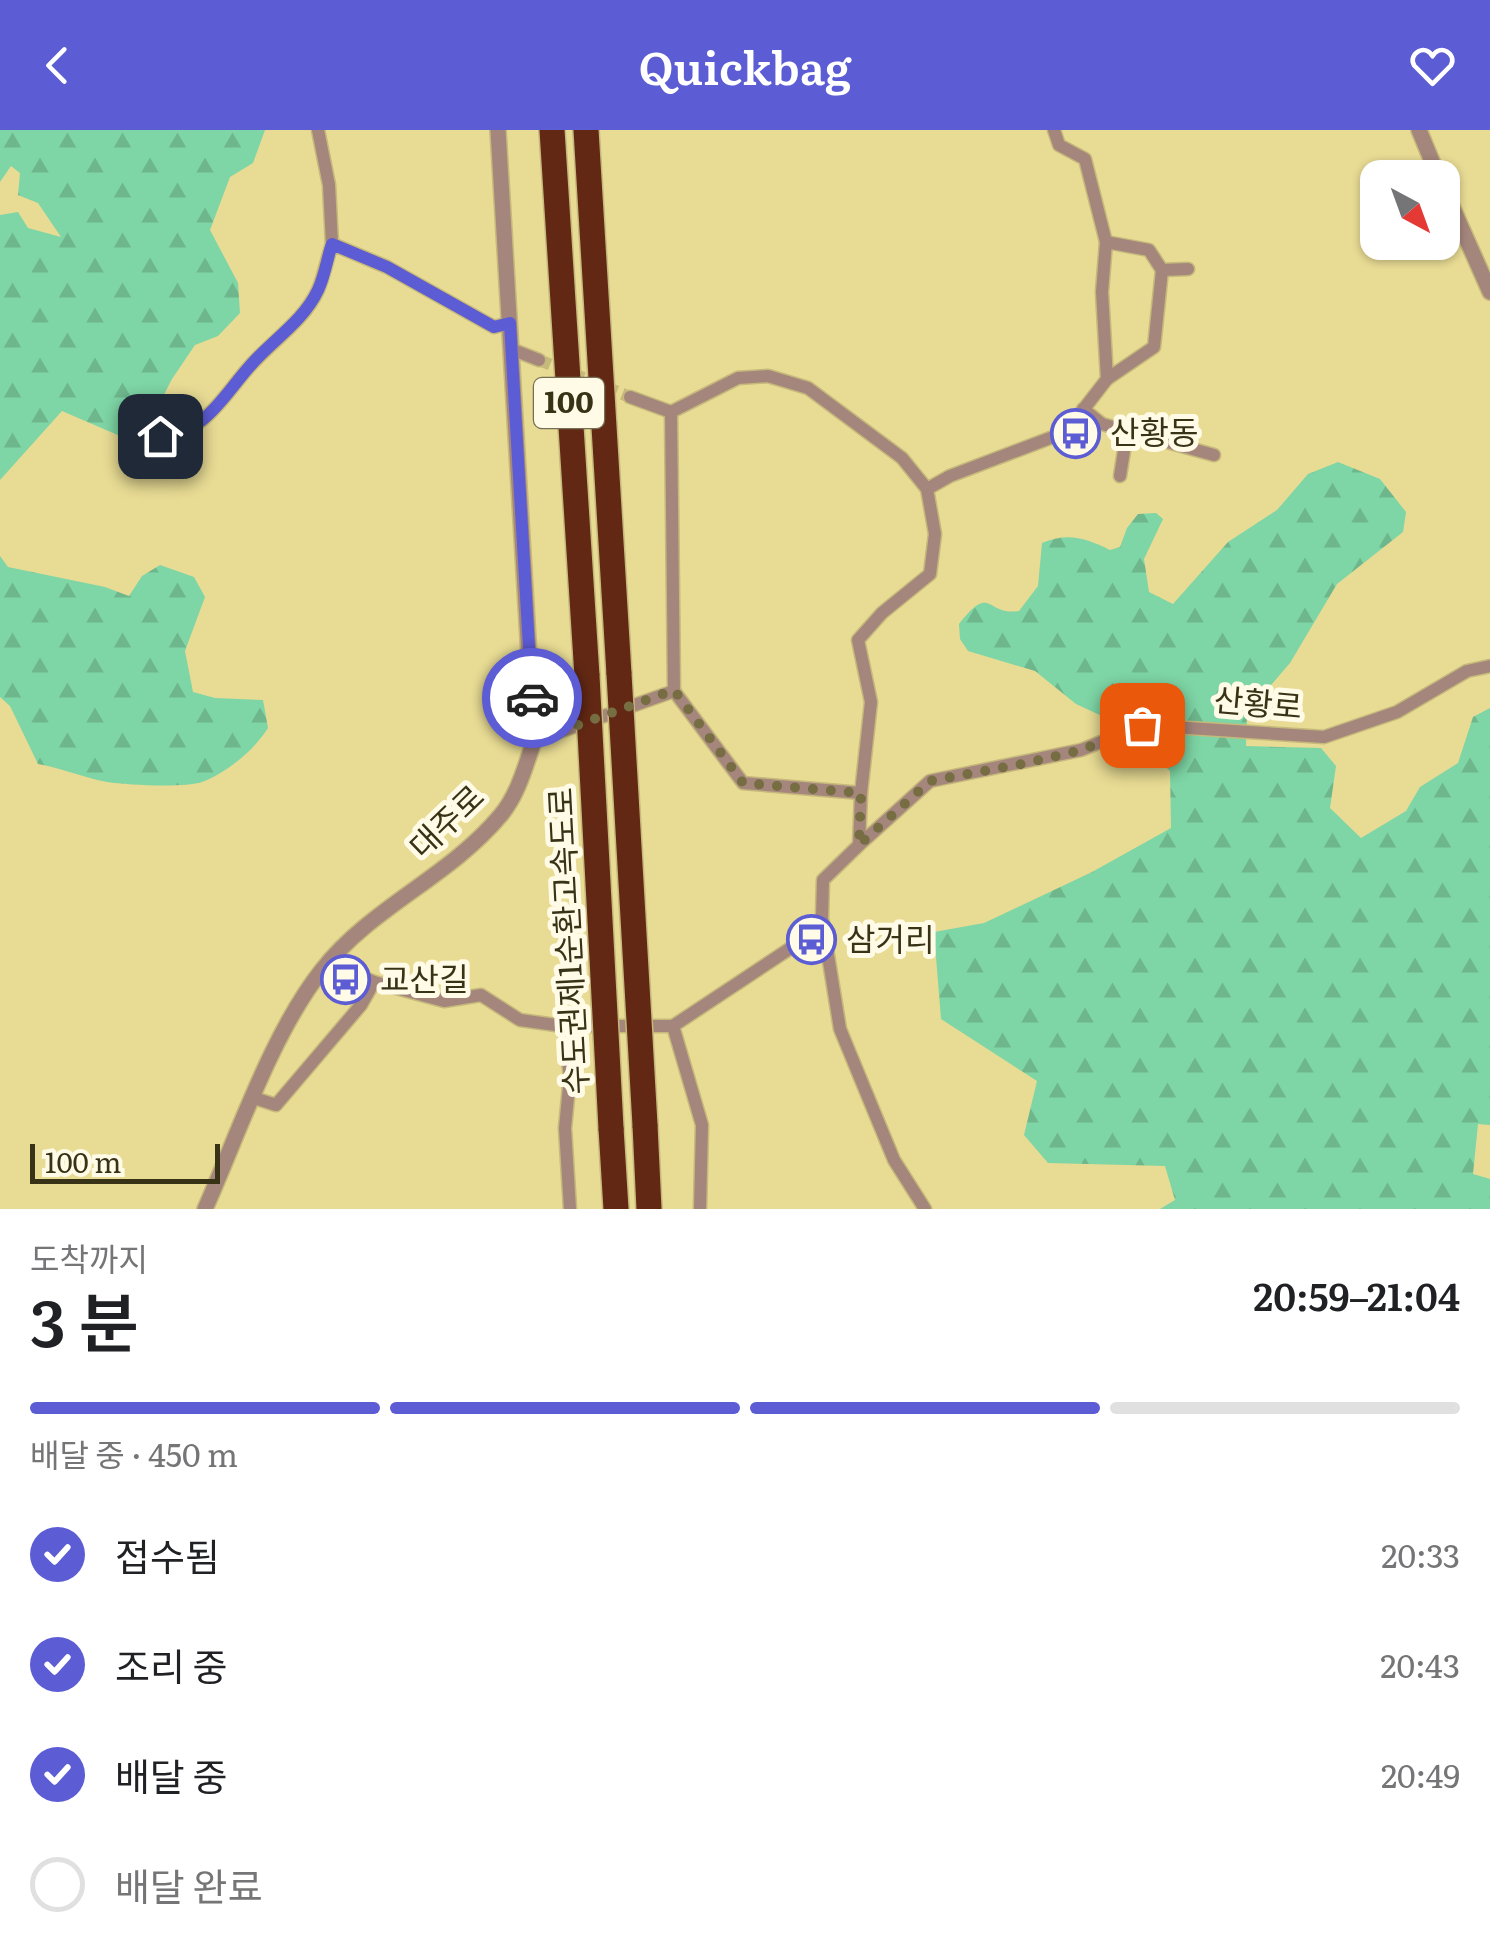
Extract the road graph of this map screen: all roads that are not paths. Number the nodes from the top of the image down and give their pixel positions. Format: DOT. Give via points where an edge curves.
graph roads {
  1 [pos="318,130"];
  2 [pos="498,130"];
  3 [pos="552,130"];
  4 [pos="586,130"];
  5 [pos="1054,130"];
  6 [pos="1418,130"];
  7 [pos="1432,160"];
  8 [pos="1460,224"];
  9 [pos="1106,242"];
  10 [pos="332,244"];
  11 [pos="1162,270"];
  12 [pos="1188,270"];
  13 [pos="1490,292"];
  14 [pos="510,323"];
  15 [pos="511,349"];
  16 [pos="538,360"];
  17 [pos="1106,379"];
  18 [pos="630,397"];
  19 [pos="1083,409"];
  20 [pos="671,412"];
  21 [pos="1127,432"];
  22 [pos="160,436"];
  23 [pos="1214,455"];
  24 [pos="1120,476"];
  25 [pos="927,489"];
  26 [pos="1490,666"];
  27 [pos="674,690"];
  28 [pos="534,741"];
  29 [pos="861,793"];
  30 [pos="859,845"];
  31 [pos="824,926"];
  32 [pos="328,962"];
  33 [pos="374,982"];
  34 [pos="562,1026"];
  35 [pos="673,1026"];
  36 [pos="254,1098"];
  37 [pos="205,1209"];
  38 [pos="570,1209"];
  39 [pos="616,1209"];
  40 [pos="649,1209"];
  41 [pos="700,1209"];
  42 [pos="924,1209"];
  1 -- 10 [label="street"];
  2 -- 14 [label="street, 대주로"];
  3 -- 39 [label="highway, 수도권제1순환고속도로 / 100, bridge"];
  4 -- 40 [label="highway, 수도권제1순환고속도로 / 100, bridge"];
  5 -- 9 [label="street" via="1059,145 1085,159"];
  6 -- 7 [label="street"];
  8 -- 13 [label="street"];
  9 -- 11 [label="street" via="1149,250"];
  9 -- 17 [label="street"];
  10 -- 14 [label="street" via="494,327"];
  10 -- 22 [label="street" via="318,290 298,321 199,423"];
  11 -- 12 [label="street"];
  11 -- 17 [label="street" via="1154,348"];
  14 -- 15 [label="street, 대주로"];
  15 -- 16 [label="street"];
  15 -- 28 [label="street, 대주로"];
  17 -- 19 [label="street"];
  18 -- 20 [label="street"];
  19 -- 21 [label="street"];
  19 -- 25 [label="street" via="1066,432"];
  20 -- 25 [label="street" via="738,378 768,376 808,388 902,458"];
  20 -- 27 [label="street"];
  21 -- 23 [label="street"];
  21 -- 24 [label="street"];
  25 -- 29 [label="street" via="936,534 930,574 858,640 872,702"];
  26 -- 30 [label="street, 산황로" via="1467,671 1397,712 1324,737 1142,725 1082,750 930,781"];
  27 -- 28 [label="street"];
  27 -- 29 [label="street" via="743,783"];
  28 -- 32 [label="street, 대주로" via="502,814"];
  29 -- 30 [label="street"];
  30 -- 31 [label="street, 산황로" via="823,880"];
  31 -- 35 [label="street"];
  31 -- 42 [label="street, 산황로" via="840,1029 894,1160"];
  32 -- 33 [label="street"];
  32 -- 36 [label="street, 대주로" via="294,1008"];
  33 -- 34 [label="street" via="444,1001 481,995 520,1020"];
  33 -- 36 [label="street" via="276,1104"];
  34 -- 35 [label="street"];
  34 -- 38 [label="street" via="570,1076"];
  35 -- 41 [label="street" via="702,1124"];
  36 -- 37 [label="street, 대주로"];
}
